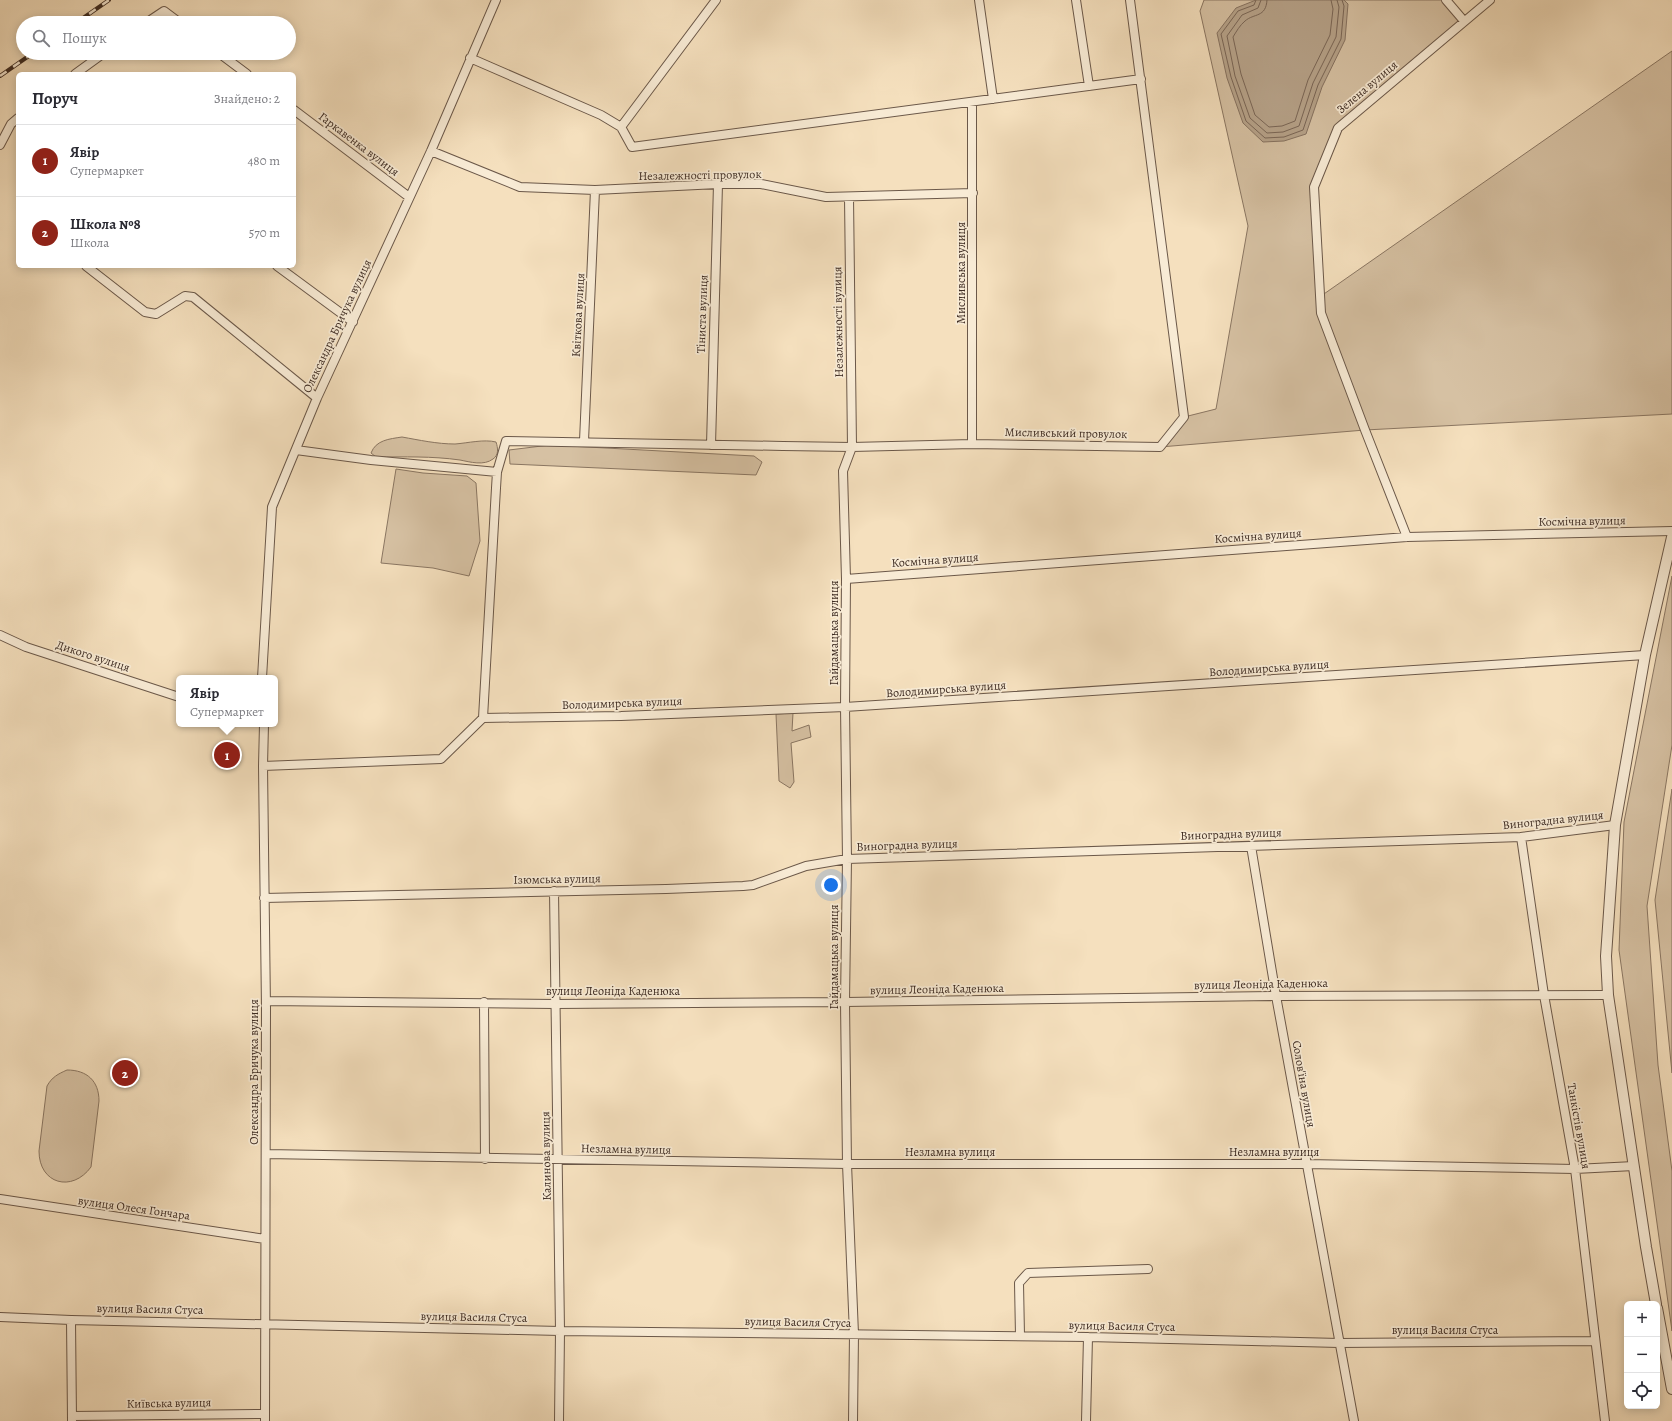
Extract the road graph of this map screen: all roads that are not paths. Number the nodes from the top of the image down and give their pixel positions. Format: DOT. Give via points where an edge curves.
graph roads {
  1 [pos="496,0"];
  2 [pos="716,0"];
  3 [pos="980,0"];
  4 [pos="1076,0"];
  5 [pos="1130,0"];
  6 [pos="1446,0"];
  7 [pos="1490,0"];
  8 [pos="156,16"];
  9 [pos="171,16"];
  10 [pos="1464,21"];
  11 [pos="470,58"];
  12 [pos="94,60"];
  13 [pos="228,60"];
  14 [pos="78,72"];
  15 [pos="244,72"];
  16 [pos="1141,79"];
  17 [pos="1088,86"];
  18 [pos="993,99"];
  19 [pos="972,102"];
  20 [pos="296,112"];
  21 [pos="16,120"];
  22 [pos="621,127"];
  23 [pos="0,145"];
  24 [pos="431,151"];
  25 [pos="718,184"];
  26 [pos="595,190"];
  27 [pos="973,193"];
  28 [pos="409,197"];
  29 [pos="849,197"];
  30 [pos="89,268"];
  31 [pos="280,268"];
  32 [pos="353,322"];
  33 [pos="318,398"];
  34 [pos="584,441"];
  35 [pos="972,444"];
  36 [pos="711,445"];
  37 [pos="852,446"];
  38 [pos="296,450"];
  39 [pos="497,472"];
  40 [pos="1672,531"];
  41 [pos="1407,536"];
  42 [pos="1672,537"];
  43 [pos="846,579"];
  44 [pos="0,635"];
  45 [pos="1645,655"];
  46 [pos="262,675"];
  47 [pos="176,696"];
  48 [pos="845,707"];
  49 [pos="483,718"];
  50 [pos="264,727"];
  51 [pos="263,766"];
  52 [pos="1615,825"];
  53 [pos="1521,837"];
  54 [pos="1251,846"];
  55 [pos="847,859"];
  56 [pos="554,891"];
  57 [pos="264,898"];
  58 [pos="1544,995"];
  59 [pos="1608,995"];
  60 [pos="1276,996"];
  61 [pos="266,1001"];
  62 [pos="484,1002"];
  63 [pos="845,1002"];
  64 [pos="555,1004"];
  65 [pos="266,1154"];
  66 [pos="485,1159"];
  67 [pos="559,1160"];
  68 [pos="847,1164"];
  69 [pos="1306,1164"];
  70 [pos="1634,1166"];
  71 [pos="1575,1169"];
  72 [pos="0,1199"];
  73 [pos="265,1239"];
  74 [pos="1148,1270"];
  75 [pos="1655,1301"];
  76 [pos="0,1316"];
  77 [pos="71,1320"];
  78 [pos="265,1324"];
  79 [pos="1660,1324"];
  80 [pos="560,1331"];
  81 [pos="854,1334"];
  82 [pos="1020,1336"];
  83 [pos="1088,1337"];
  84 [pos="1595,1341"];
  85 [pos="1339,1343"];
  86 [pos="1672,1389"];
  87 [pos="265,1418"];
  88 [pos="72,1419"];
  89 [pos="559,1421"];
  90 [pos="853,1421"];
  91 [pos="1086,1421"];
  92 [pos="1354,1421"];
  93 [pos="1605,1421"];
  1 -- 11 [label="street, Олександра Бричука вулиця"];
  2 -- 22 [label="street"];
  3 -- 18 [label="street"];
  4 -- 17 [label="street"];
  5 -- 16 [label="street"];
  6 -- 10 [label="street"];
  7 -- 10 [label="street, Зелена вулиця"];
  8 -- 9 [label="street" via="164,11"];
  10 -- 41 [label="street, Зелена вулиця" via="1338,128 1314,187 1321,313"];
  11 -- 22 [label="street" via="601,115"];
  11 -- 24 [label="street, Олександра Бричука вулиця"];
  12 -- 14 [label="street"];
  13 -- 15 [label="street"];
  16 -- 17 [label="street"];
  16 -- 35 [label="street, Мисливський провулок" via="1184,417 1160,447"];
  17 -- 18 [label="street"];
  18 -- 19 [label="street"];
  19 -- 22 [label="street" via="632,147"];
  19 -- 27 [label="street, Мисливська вулиця"];
  20 -- 28 [label="street, Гаркавенка вулиця"];
  21 -- 23 [label="street"];
  24 -- 26 [label="street, Незалежності провулок" via="520,188"];
  24 -- 28 [label="street, Олександра Бричука вулиця"];
  25 -- 26 [label="street, Незалежності провулок"];
  25 -- 29 [label="street, Незалежності провулок" via="761,184 826,197"];
  25 -- 36 [label="street, Тіниста вулиця"];
  26 -- 34 [label="street, Квіткова вулиця"];
  27 -- 29 [label="street, Незалежності провулок"];
  27 -- 35 [label="street, Мисливська вулиця"];
  28 -- 32 [label="street, Олександра Бричука вулиця"];
  29 -- 37 [label="street, Незалежності вулиця"];
  30 -- 33 [label="street" via="145,312 156,314 185,296 193,297"];
  31 -- 32 [label="street"];
  32 -- 33 [label="street, Олександра Бричука вулиця"];
  33 -- 38 [label="street, Олександра Бричука вулиця"];
  34 -- 36 [label="street, Мисливський провулок"];
  34 -- 39 [label="street, Мисливський провулок" via="506,441"];
  35 -- 37 [label="street, Мисливський провулок"];
  36 -- 37 [label="street, Мисливський провулок"];
  37 -- 43 [label="street, Гайдамацька вулиця" via="843,471"];
  38 -- 39 [label="street"];
  38 -- 46 [label="street, Олександра Бричука вулиця" via="272,507"];
  39 -- 49 [label="street"];
  40 -- 41 [label="street, Космічна вулиця"];
  41 -- 43 [label="street, Космічна вулиця"];
  42 -- 45 [label="street"];
  43 -- 48 [label="street, Гайдамацька вулиця"];
  44 -- 47 [label="street, Дикого вулиця" via="26,647"];
  45 -- 48 [label="street, Володимирська вулиця"];
  45 -- 52 [label="street"];
  48 -- 49 [label="street, Володимирська вулиця" via="621,716"];
  48 -- 55 [label="street, Гайдамацька вулиця"];
  49 -- 51 [label="street" via="441,759"];
  50 -- 51 [label="street, Олександра Бричука вулиця"];
  51 -- 57 [label="street, Олександра Бричука вулиця"];
  52 -- 53 [label="street, Виноградна вулиця"];
  52 -- 59 [label="street" via="1606,956"];
  53 -- 54 [label="street, Виноградна вулиця"];
  53 -- 58 [label="street, Танкістів вулиця"];
  54 -- 55 [label="street, Виноградна вулиця"];
  54 -- 60 [label="street, Солов'їна вулиця"];
  55 -- 56 [label="street, Ізюмська вулиця" via="806,866 753,885"];
  55 -- 63 [label="street, Гайдамацька вулиця"];
  56 -- 57 [label="street, Ізюмська вулиця"];
  56 -- 64 [label="street, Калинова вулиця"];
  57 -- 61 [label="street, Олександра Бричука вулиця"];
  58 -- 59 [label="street, вулиця Леоніда Каденюка"];
  58 -- 60 [label="street, вулиця Леоніда Каденюка"];
  58 -- 71 [label="street, Танкістів вулиця"];
  59 -- 70 [label="street"];
  60 -- 63 [label="street, вулиця Леоніда Каденюка"];
  60 -- 69 [label="street, Солов'їна вулиця"];
  61 -- 62 [label="street, вулиця Леоніда Каденюка"];
  61 -- 65 [label="street, Олександра Бричука вулиця"];
  62 -- 64 [label="street, вулиця Леоніда Каденюка"];
  62 -- 66 [label="street"];
  63 -- 64 [label="street, вулиця Леоніда Каденюка"];
  63 -- 68 [label="street, Гайдамацька вулиця"];
  64 -- 67 [label="street, Калинова вулиця"];
  65 -- 66 [label="street, Незламна вулиця"];
  65 -- 73 [label="street, Олександра Бричука вулиця"];
  66 -- 67 [label="street, Незламна вулиця"];
  67 -- 68 [label="street, Незламна вулиця"];
  67 -- 80 [label="street, Калинова вулиця"];
  68 -- 69 [label="street, Незламна вулиця"];
  68 -- 81 [label="street, Гайдамацька вулиця"];
  69 -- 71 [label="street, Незламна вулиця"];
  69 -- 85 [label="street, Солов'їна вулиця"];
  70 -- 71 [label="street, Незламна вулиця"];
  70 -- 75 [label="street"];
  71 -- 84 [label="street, Танкістів вулиця"];
  72 -- 73 [label="street, вулиця Олеся Гончара"];
  73 -- 78 [label="street, Олександра Бричука вулиця"];
  74 -- 82 [label="street" via="1028,1273 1019,1283"];
  76 -- 77 [label="street, вулиця Василя Стуса"];
  77 -- 78 [label="street, вулиця Василя Стуса"];
  77 -- 88 [label="street"];
  78 -- 80 [label="street, вулиця Василя Стуса"];
  78 -- 87 [label="street, Олександра Бричука вулиця"];
  79 -- 86 [label="street"];
  80 -- 81 [label="street, вулиця Василя Стуса"];
  80 -- 89 [label="street, Калинова вулиця"];
  81 -- 82 [label="street, вулиця Василя Стуса"];
  81 -- 90 [label="street, Гайдамацька вулиця"];
  82 -- 83 [label="street, вулиця Василя Стуса"];
  83 -- 85 [label="street, вулиця Василя Стуса"];
  83 -- 91 [label="street"];
  84 -- 85 [label="street, вулиця Василя Стуса"];
  84 -- 93 [label="street, Танкістів вулиця"];
  85 -- 92 [label="street, Солов'їна вулиця"];
  87 -- 88 [label="street, Київська вулиця"];
}
